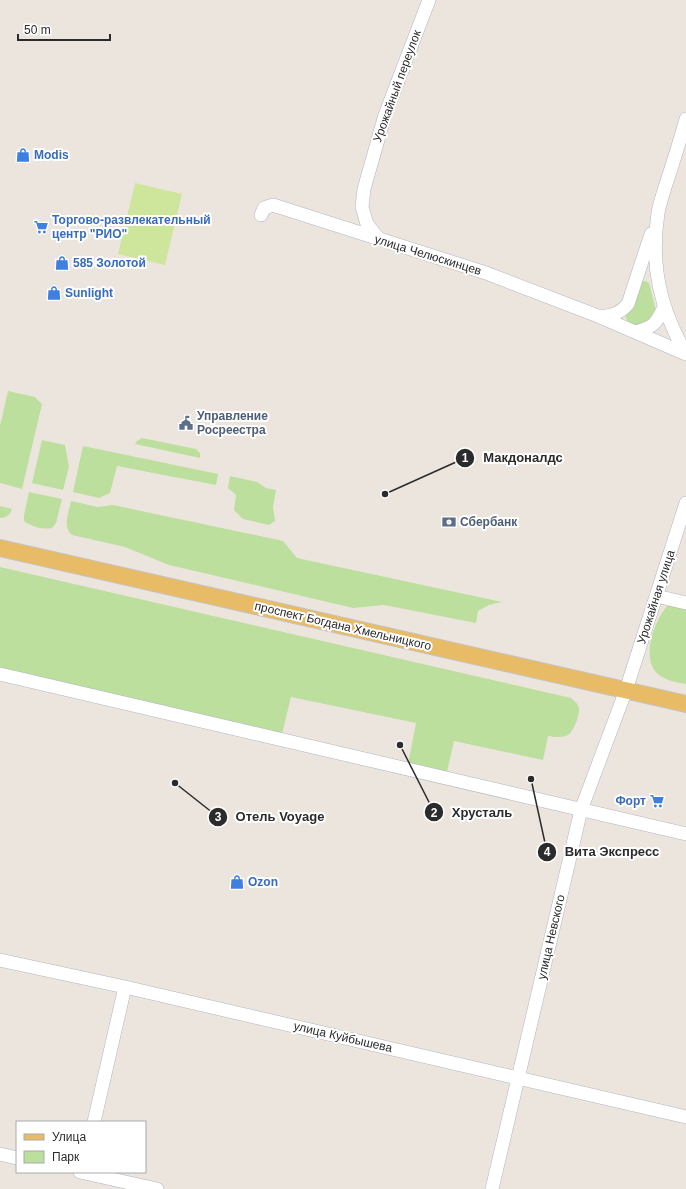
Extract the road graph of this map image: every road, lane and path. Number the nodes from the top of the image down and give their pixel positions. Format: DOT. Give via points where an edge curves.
graph roads {
  1 [pos="429,0"];
  2 [pos="686,119"];
  3 [pos="658,212"];
  4 [pos="261,215"];
  5 [pos="379,239"];
  6 [pos="664,307"];
  7 [pos="598,316"];
  8 [pos="635,332"];
  9 [pos="686,354"];
  10 [pos="686,503"];
  11 [pos="0,548"];
  12 [pos="656,596"];
  13 [pos="686,603"];
  14 [pos="0,674"];
  15 [pos="626,690"];
  16 [pos="686,704"];
  17 [pos="581,810"];
  18 [pos="686,834"];
  19 [pos="0,960"];
  20 [pos="125,987"];
  21 [pos="518,1078"];
  22 [pos="686,1117"];
  23 [pos="94,1121"];
  24 [pos="0,1154"];
  25 [pos="16,1158"];
  26 [pos="86,1173"];
  27 [pos="157,1189"];
  28 [pos="492,1189"];
  1 -- 5 [label="street, Урожайный переулок" via="385,114 364,189 362,207 367,224"];
  2 -- 3 [label="street"];
  3 -- 6 [label="street" via="655,265"];
  3 -- 7 [label="street" via="628,304 615,315"];
  4 -- 5 [label="street, улица Челюскинцев" via="264,208 274,205"];
  5 -- 7 [label="street, улица Челюскинцев" via="486,273"];
  6 -- 8 [label="street" via="657,322 648,329"];
  6 -- 9 [label="street"];
  7 -- 8 [label="street, улица Челюскинцев"];
  8 -- 9 [label="street, улица Челюскинцев"];
  10 -- 12 [label="street, Урожайная улица"];
  11 -- 15 [label="main road, проспект Богдана Хмельницкого"];
  12 -- 13 [label="street"];
  12 -- 15 [label="street, Урожайная улица"];
  14 -- 17 [label="street"];
  15 -- 16 [label="main road, проспект Богдана Хмельницкого"];
  15 -- 17 [label="street, улица Невского"];
  17 -- 18 [label="street"];
  17 -- 21 [label="street, улица Невского"];
  19 -- 20 [label="street, улица Куйбышева"];
  20 -- 21 [label="street, улица Куйбышева"];
  20 -- 23 [label="street"];
  21 -- 22 [label="street, улица Куйбышева"];
  21 -- 28 [label="street, улица Невского"];
  24 -- 25 [label="street"];
  26 -- 27 [label="street"];
}
